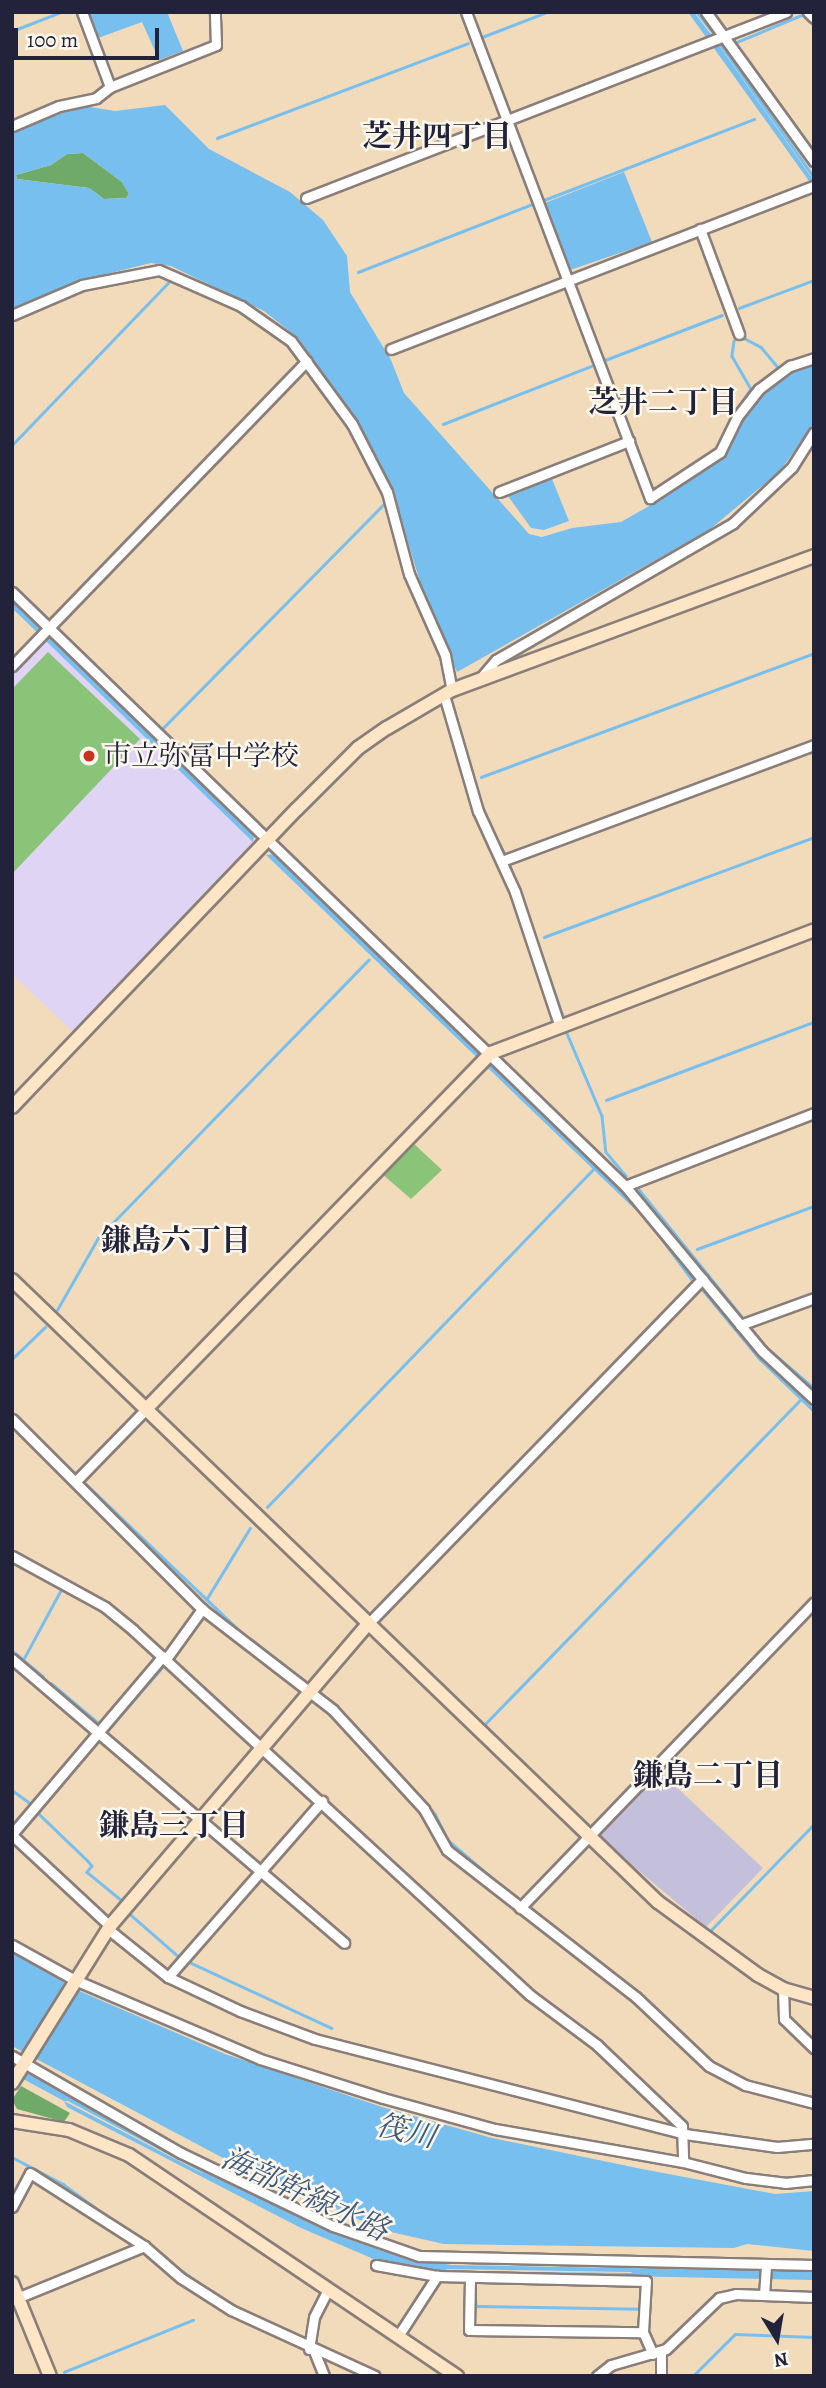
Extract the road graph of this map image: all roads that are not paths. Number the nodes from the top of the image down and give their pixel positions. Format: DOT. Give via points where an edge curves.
graph roads {
  1 [pos="82,12"];
  2 [pos="215,12"];
  3 [pos="466,12"];
  4 [pos="706,12"];
  5 [pos="786,12"];
  6 [pos="808,12"];
  7 [pos="814,18"];
  8 [pos="724,36"];
  9 [pos="110,87"];
  10 [pos="507,120"];
  11 [pos="12,126"];
  12 [pos="814,161"];
  13 [pos="811,188"];
  14 [pos="306,198"];
  15 [pos="699,229"];
  16 [pos="568,279"];
  17 [pos="12,315"];
  18 [pos="739,334"];
  19 [pos="391,349"];
  20 [pos="814,358"];
  21 [pos="307,361"];
  22 [pos="814,432"];
  23 [pos="629,441"];
  24 [pos="499,492"];
  25 [pos="814,556"];
  26 [pos="12,592"];
  27 [pos="49,628"];
  28 [pos="12,666"];
  29 [pos="478,681"];
  30 [pos="449,692"];
  31 [pos="814,745"];
  32 [pos="267,841"];
  33 [pos="502,861"];
  34 [pos="814,930"];
  35 [pos="559,1024"];
  36 [pos="491,1053"];
  37 [pos="12,1107"];
  38 [pos="814,1113"];
  39 [pos="625,1186"];
  40 [pos="702,1279"];
  41 [pos="12,1280"];
  42 [pos="814,1298"];
  43 [pos="740,1325"];
  44 [pos="814,1399"];
  45 [pos="146,1409"];
  46 [pos="12,1419"];
  47 [pos="76,1481"];
  48 [pos="12,1556"];
  49 [pos="814,1603"];
  50 [pos="202,1609"];
  51 [pos="367,1625"];
  52 [pos="165,1658"];
  53 [pos="12,1659"];
  54 [pos="310,1693"];
  55 [pos="99,1734"];
  56 [pos="262,1746"];
  57 [pos="321,1801"];
  58 [pos="200,1821"];
  59 [pos="12,1835"];
  60 [pos="587,1837"];
  61 [pos="260,1872"];
  62 [pos="520,1908"];
  63 [pos="109,1928"];
  64 [pos="344,1943"];
  65 [pos="12,1945"];
  66 [pos="169,1977"];
  67 [pos="75,1980"];
  68 [pos="783,1989"];
  69 [pos="814,1998"];
  70 [pos="813,2046"];
  71 [pos="12,2056"];
  72 [pos="19,2073"];
  73 [pos="814,2103"];
  74 [pos="12,2121"];
  75 [pos="685,2134"];
  76 [pos="814,2144"];
  77 [pos="684,2162"];
  78 [pos="814,2180"];
  79 [pos="12,2207"];
  80 [pos="144,2246"];
  81 [pos="376,2265"];
  82 [pos="766,2265"];
  83 [pos="814,2265"];
  84 [pos="437,2276"];
  85 [pos="470,2278"];
  86 [pos="12,2283"];
  87 [pos="327,2291"];
  88 [pos="764,2295"];
  89 [pos="814,2297"];
  90 [pos="16,2299"];
  91 [pos="643,2332"];
  92 [pos="398,2336"];
  93 [pos="311,2350"];
  94 [pos="657,2353"];
  95 [pos="50,2376"];
  96 [pos="324,2376"];
  97 [pos="375,2376"];
  98 [pos="457,2376"];
  99 [pos="597,2376"];
  100 [pos="661,2376"];
  1 -- 9 [label="street"];
  2 -- 9 [label="street" via="216,45"];
  3 -- 10 [label="street"];
  4 -- 8 [label="street"];
  5 -- 8 [label="street"];
  6 -- 7 [label="street"];
  8 -- 10 [label="street"];
  8 -- 12 [label="street"];
  9 -- 11 [label="street" via="96,98 59,106"];
  10 -- 14 [label="street"];
  10 -- 16 [label="street"];
  13 -- 15 [label="street"];
  15 -- 16 [label="street"];
  15 -- 18 [label="street"];
  16 -- 19 [label="street"];
  16 -- 23 [label="street"];
  17 -- 21 [label="street" via="82,285 159,270 272,324"];
  20 -- 23 [label="street" via="790,366 759,389 737,417 720,452 662,493 650,498"];
  21 -- 27 [label="street"];
  21 -- 30 [label="street" via="352,424 387,492 409,574 445,655"];
  22 -- 29 [label="street" via="792,467 733,523 496,660"];
  23 -- 24 [label="street"];
  25 -- 29 [label="street"];
  26 -- 27 [label="street"];
  27 -- 28 [label="street"];
  27 -- 32 [label="street"];
  29 -- 30 [label="street"];
  30 -- 32 [label="street" via="358,748"];
  30 -- 33 [label="street" via="478,811"];
  31 -- 33 [label="street"];
  32 -- 36 [label="street"];
  32 -- 37 [label="street"];
  33 -- 35 [label="street"];
  34 -- 35 [label="street"];
  35 -- 36 [label="street"];
  36 -- 39 [label="street"];
  36 -- 45 [label="street"];
  38 -- 39 [label="street"];
  39 -- 40 [label="street"];
  40 -- 43 [label="street"];
  40 -- 51 [label="street"];
  41 -- 45 [label="street"];
  42 -- 43 [label="street"];
  43 -- 44 [label="street"];
  45 -- 47 [label="street"];
  45 -- 51 [label="street"];
  46 -- 47 [label="street"];
  47 -- 50 [label="street"];
  48 -- 52 [label="street" via="105,1607"];
  49 -- 60 [label="street"];
  50 -- 52 [label="street"];
  50 -- 54 [label="street"];
  51 -- 54 [label="street"];
  51 -- 60 [label="street"];
  52 -- 55 [label="street"];
  52 -- 56 [label="street"];
  53 -- 55 [label="street"];
  54 -- 56 [label="street"];
  54 -- 62 [label="street" via="333,1710 424,1809 447,1850"];
  55 -- 58 [label="street"];
  55 -- 59 [label="street"];
  56 -- 57 [label="street"];
  56 -- 58 [label="street"];
  57 -- 61 [label="street"];
  57 -- 75 [label="street" via="530,1995 615,2062 670,2113"];
  58 -- 61 [label="street"];
  58 -- 63 [label="street"];
  59 -- 63 [label="street"];
  60 -- 62 [label="street"];
  60 -- 68 [label="street" via="658,1902"];
  61 -- 64 [label="street"];
  61 -- 66 [label="street"];
  62 -- 73 [label="street" via="636,1997 709,2066 745,2085"];
  63 -- 66 [label="street"];
  63 -- 67 [label="street"];
  65 -- 67 [label="street"];
  66 -- 75 [label="street" via="240,2011 315,2039"];
  67 -- 72 [label="street"];
  67 -- 77 [label="street" via="260,2059 383,2098 495,2129"];
  68 -- 69 [label="street"];
  68 -- 70 [label="street" via="784,2020"];
  71 -- 72 [label="street"];
  72 -- 82 [label="street" via="333,2226 409,2253"];
  74 -- 87 [label="street" via="69,2130 129,2155"];
  75 -- 76 [label="street" via="777,2147"];
  75 -- 77 [label="street"];
  77 -- 78 [label="street" via="764,2181"];
  79 -- 80 [label="street" via="30,2173"];
  80 -- 90 [label="street"];
  80 -- 93 [label="street" via="181,2278 231,2310"];
  81 -- 84 [label="street"];
  82 -- 83 [label="street"];
  82 -- 88 [label="street"];
  84 -- 85 [label="street"];
  84 -- 92 [label="street"];
  85 -- 91 [label="street" via="469,2330"];
  85 -- 91 [label="street" via="646,2281"];
  86 -- 90 [label="street"];
  87 -- 92 [label="street"];
  87 -- 93 [label="street" via="314,2317"];
  88 -- 89 [label="street"];
  88 -- 94 [label="street" via="719,2298"];
  90 -- 95 [label="street"];
  91 -- 94 [label="street"];
  92 -- 98 [label="street"];
  93 -- 96 [label="street"];
  93 -- 97 [label="street"];
  94 -- 99 [label="street" via="611,2365"];
  94 -- 100 [label="street"];
}
